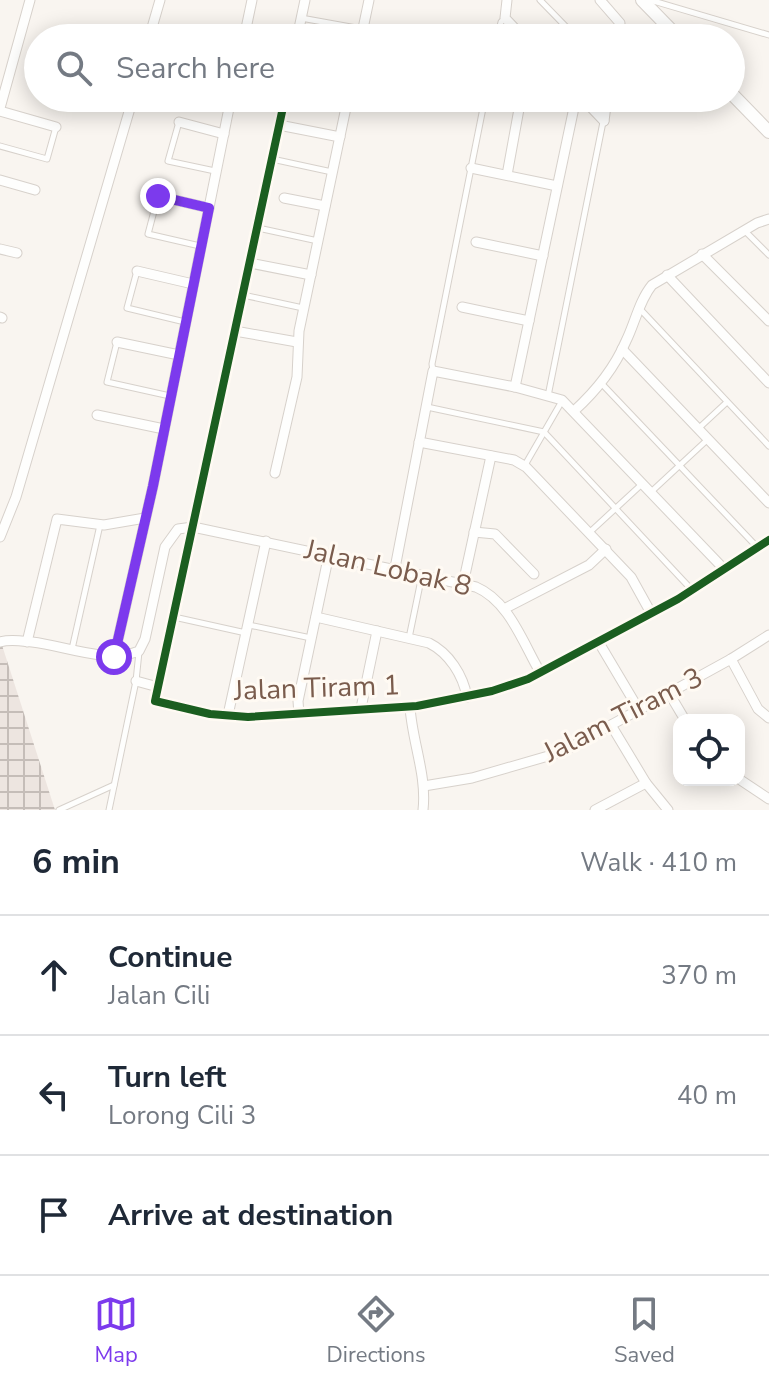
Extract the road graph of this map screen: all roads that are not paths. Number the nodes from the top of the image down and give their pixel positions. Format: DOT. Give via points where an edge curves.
graph roads {
  1 [pos="30,0"];
  2 [pos="160,0"];
  3 [pos="252,0"];
  4 [pos="305,0"];
  5 [pos="369,0"];
  6 [pos="507,0"];
  7 [pos="540,0"];
  8 [pos="600,0"];
  9 [pos="642,0"];
  10 [pos="650,0"];
  11 [pos="301,18"];
  12 [pos="505,18"];
  13 [pos="153,24"];
  14 [pos="247,24"];
  15 [pos="300,24"];
  16 [pos="324,24"];
  17 [pos="364,24"];
  18 [pos="500,24"];
  19 [pos="511,24"];
  20 [pos="563,24"];
  21 [pos="620,24"];
  22 [pos="665,24"];
  23 [pos="732,24"];
  24 [pos="745,28"];
  25 [pos="769,35"];
  26 [pos="0,106"];
  27 [pos="745,107"];
  28 [pos="129,112"];
  29 [pos="228,112"];
  30 [pos="282,112"];
  31 [pos="344,112"];
  32 [pos="482,112"];
  33 [pos="518,112"];
  34 [pos="576,112"];
  35 [pos="594,112"];
  36 [pos="605,112"];
  37 [pos="604,121"];
  38 [pos="179,122"];
  39 [pos="279,125"];
  40 [pos="56,127"];
  41 [pos="769,132"];
  42 [pos="224,134"];
  43 [pos="340,137"];
  44 [pos="0,146"];
  45 [pos="272,159"];
  46 [pos="471,168"];
  47 [pos="216,172"];
  48 [pos="333,172"];
  49 [pos="507,175"];
  50 [pos="0,180"];
  51 [pos="557,186"];
  52 [pos="35,190"];
  53 [pos="158,196"];
  54 [pos="284,198"];
  55 [pos="325,206"];
  56 [pos="209,208"];
  57 [pos="769,219"];
  58 [pos="257,228"];
  59 [pos="744,230"];
  60 [pos="318,241"];
  61 [pos="476,242"];
  62 [pos="201,246"];
  63 [pos="0,249"];
  64 [pos="17,253"];
  65 [pos="702,254"];
  66 [pos="769,255"];
  67 [pos="543,256"];
  68 [pos="250,263"];
  69 [pos="137,271"];
  70 [pos="311,275"];
  71 [pos="667,275"];
  72 [pos="193,284"];
  73 [pos="243,295"];
  74 [pos="462,307"];
  75 [pos="304,308"];
  76 [pos="640,309"];
  77 [pos="529,321"];
  78 [pos="769,321"];
  79 [pos="186,322"];
  80 [pos="235,331"];
  81 [pos="117,342"];
  82 [pos="297,342"];
  83 [pos="622,349"];
  84 [pos="179,355"];
  85 [pos="433,371"];
  86 [pos="769,383"];
  87 [pos="602,384"];
  88 [pos="515,387"];
  89 [pos="171,396"];
  90 [pos="548,396"];
  91 [pos="562,400"];
  92 [pos="727,402"];
  93 [pos="426,407"];
  94 [pos="574,411"];
  95 [pos="97,415"];
  96 [pos="164,429"];
  97 [pos="698,429"];
  98 [pos="544,432"];
  99 [pos="708,439"];
  100 [pos="419,442"];
  101 [pos="769,446"];
  102 [pos="491,456"];
  103 [pos="524,466"];
  104 [pos="679,466"];
  105 [pos="275,473"];
  106 [pos="643,483"];
  107 [pos="651,492"];
  108 [pos="769,503"];
  109 [pos="616,508"];
  110 [pos="145,518"];
  111 [pos="100,525"];
  112 [pos="193,527"];
  113 [pos="474,532"];
  114 [pos="590,532"];
  115 [pos="0,537"];
  116 [pos="769,540"];
  117 [pos="266,541"];
  118 [pos="758,548"];
  119 [pos="606,549"];
  120 [pos="329,554"];
  121 [pos="395,568"];
  122 [pos="724,569"];
  123 [pos="422,574"];
  124 [pos="534,574"];
  125 [pos="463,584"];
  126 [pos="692,590"];
  127 [pos="504,609"];
  128 [pos="651,613"];
  129 [pos="174,617"];
  130 [pos="316,617"];
  131 [pos="247,629"];
  132 [pos="377,631"];
  133 [pos="769,635"];
  134 [pos="311,638"];
  135 [pos="409,638"];
  136 [pos="598,641"];
  137 [pos="0,642"];
  138 [pos="27,642"];
  139 [pos="72,649"];
  140 [pos="139,651"];
  141 [pos="114,657"];
  142 [pos="731,659"];
  143 [pos="540,672"];
  144 [pos="136,681"];
  145 [pos="158,687"];
  146 [pos="669,693"];
  147 [pos="467,697"];
  148 [pos="410,707"];
  149 [pos="361,708"];
  150 [pos="639,710"];
  151 [pos="299,714"];
  152 [pos="681,714"];
  153 [pos="228,715"];
  154 [pos="769,718"];
  155 [pos="611,725"];
  156 [pos="646,783"];
  157 [pos="745,783"];
  158 [pos="114,785"];
  159 [pos="424,786"];
  160 [pos="769,799"];
  161 [pos="59,810"];
  162 [pos="109,810"];
  163 [pos="423,810"];
  164 [pos="595,810"];
  165 [pos="668,810"];
  1 -- 26 [label="street"];
  2 -- 13 [label="street"];
  3 -- 14 [label="street"];
  4 -- 11 [label="street"];
  5 -- 17 [label="street"];
  6 -- 12 [label="street"];
  7 -- 20 [label="lane"];
  8 -- 21 [label="street"];
  9 -- 22 [label="street"];
  10 -- 23 [label="lane"];
  11 -- 15 [label="street"];
  11 -- 16 [label="lane"];
  12 -- 18 [label="lane"];
  12 -- 19 [label="street"];
  24 -- 25 [label="lane"];
  26 -- 40 [label="street"];
  27 -- 41 [label="street"];
  28 -- 115 [label="street"];
  29 -- 42 [label="street"];
  30 -- 39 [label="street"];
  31 -- 43 [label="street"];
  32 -- 46 [label="lane"];
  33 -- 49 [label="street"];
  34 -- 51 [label="street"];
  35 -- 37 [label="street"];
  36 -- 37 [label="street"];
  37 -- 90 [label="lane"];
  38 -- 42 [label="street"];
  38 -- 47 [label="lane" via="168,161"];
  39 -- 43 [label="street"];
  39 -- 45 [label="street"];
  40 -- 44 [label="lane" via="47,159"];
  42 -- 47 [label="street"];
  43 -- 48 [label="street"];
  45 -- 48 [label="lane"];
  45 -- 58 [label="street"];
  46 -- 49 [label="street"];
  46 -- 85 [label="lane"];
  47 -- 56 [label="street"];
  48 -- 55 [label="street"];
  49 -- 51 [label="street"];
  50 -- 52 [label="street"];
  51 -- 67 [label="street"];
  53 -- 56 [label="street"];
  53 -- 62 [label="lane" via="148,234"];
  54 -- 55 [label="street"];
  55 -- 60 [label="street"];
  56 -- 62 [label="street"];
  57 -- 59 [label="street"];
  58 -- 60 [label="lane"];
  58 -- 68 [label="street"];
  59 -- 65 [label="street"];
  59 -- 66 [label="lane"];
  60 -- 70 [label="street"];
  61 -- 67 [label="street"];
  62 -- 72 [label="street"];
  63 -- 64 [label="street"];
  65 -- 71 [label="street"];
  65 -- 78 [label="street"];
  67 -- 77 [label="street"];
  68 -- 70 [label="street"];
  68 -- 73 [label="street"];
  69 -- 72 [label="street"];
  69 -- 79 [label="lane" via="127,308"];
  70 -- 75 [label="street"];
  71 -- 76 [label="street" via="643,295"];
  71 -- 86 [label="street"];
  72 -- 79 [label="street"];
  73 -- 75 [label="lane"];
  73 -- 80 [label="street"];
  74 -- 77 [label="street"];
  75 -- 82 [label="street"];
  76 -- 83 [label="street"];
  76 -- 92 [label="lane"];
  77 -- 88 [label="street"];
  79 -- 84 [label="street"];
  80 -- 82 [label="street"];
  80 -- 112 [label="street"];
  81 -- 84 [label="street"];
  81 -- 89 [label="lane" via="107,382"];
  82 -- 105 [label="street" via="297,377"];
  83 -- 87 [label="street"];
  83 -- 97 [label="street"];
  84 -- 89 [label="street"];
  85 -- 88 [label="street"];
  85 -- 93 [label="street"];
  87 -- 94 [label="street"];
  87 -- 104 [label="lane"];
  88 -- 90 [label="street"];
  89 -- 96 [label="street"];
  90 -- 91 [label="street"];
  91 -- 94 [label="street"];
  91 -- 98 [label="lane"];
  92 -- 97 [label="lane"];
  92 -- 101 [label="lane"];
  93 -- 98 [label="lane"];
  93 -- 100 [label="street"];
  94 -- 106 [label="street"];
  95 -- 96 [label="street"];
  96 -- 110 [label="street"];
  97 -- 99 [label="street"];
  98 -- 103 [label="lane"];
  98 -- 109 [label="lane"];
  99 -- 104 [label="lane"];
  99 -- 108 [label="street"];
  100 -- 102 [label="street"];
  100 -- 121 [label="street"];
  102 -- 103 [label="street"];
  102 -- 113 [label="street"];
  103 -- 114 [label="street"];
  104 -- 107 [label="lane"];
  104 -- 118 [label="lane"];
  106 -- 107 [label="street"];
  106 -- 109 [label="lane"];
  107 -- 122 [label="street"];
  109 -- 114 [label="lane"];
  109 -- 126 [label="lane"];
  110 -- 111 [label="street"];
  110 -- 141 [label="street"];
  111 -- 138 [label="street" via="57,519"];
  111 -- 139 [label="lane"];
  112 -- 117 [label="street, Jalan Lobak 8"];
  112 -- 129 [label="street"];
  112 -- 140 [label="street" via="178,529 165,547"];
  113 -- 124 [label="street" via="495,534"];
  113 -- 125 [label="street"];
  114 -- 119 [label="street"];
  116 -- 118 [label="street, Jalan Tiram 1"];
  117 -- 120 [label="street, Jalan Lobak 8"];
  117 -- 131 [label="street"];
  118 -- 122 [label="street, Jalan Tiram 1"];
  119 -- 127 [label="street" via="589,565"];
  119 -- 128 [label="street" via="631,577"];
  120 -- 121 [label="street, Jalan Lobak 8"];
  120 -- 130 [label="street"];
  121 -- 123 [label="street, Jalan Lobak 8"];
  122 -- 126 [label="street, Jalan Tiram 1"];
  123 -- 125 [label="street, Jalan Lobak 8"];
  123 -- 135 [label="lane"];
  125 -- 127 [label="street, Jalan Lobak 8" via="486,591"];
  126 -- 128 [label="street, Jalan Tiram 1"];
  127 -- 143 [label="street, Jalan Lobak 8"];
  128 -- 136 [label="street, Jalan Tiram 1"];
  129 -- 131 [label="lane"];
  129 -- 145 [label="street"];
  130 -- 132 [label="street"];
  130 -- 134 [label="street"];
  131 -- 134 [label="lane"];
  131 -- 153 [label="street"];
  132 -- 135 [label="street"];
  132 -- 149 [label="street"];
  133 -- 142 [label="street, Jalam Tiram 3"];
  134 -- 151 [label="street"];
  135 -- 147 [label="street" via="440,648 464,682"];
  136 -- 143 [label="street, Jalan Tiram 1"];
  136 -- 150 [label="street"];
  137 -- 138 [label="street"];
  138 -- 139 [label="street"];
  139 -- 141 [label="street"];
  140 -- 141 [label="street"];
  140 -- 144 [label="lane"];
  142 -- 146 [label="street, Jalam Tiram 3"];
  142 -- 154 [label="street" via="758,709"];
  143 -- 147 [label="street, Jalan Tiram 1"];
  144 -- 145 [label="street"];
  144 -- 158 [label="lane"];
  145 -- 153 [label="street, Jalan Tiram 1" via="155,701"];
  146 -- 150 [label="street, Jalam Tiram 3"];
  146 -- 152 [label="street"];
  147 -- 148 [label="street, Jalan Tiram 1"];
  148 -- 149 [label="street, Jalan Tiram 1"];
  148 -- 159 [label="street"];
  149 -- 151 [label="street, Jalan Tiram 1"];
  150 -- 155 [label="street, Jalam Tiram 3"];
  151 -- 153 [label="street, Jalan Tiram 1"];
  155 -- 156 [label="street"];
  155 -- 159 [label="street, Jalam Tiram 3" via="562,752"];
  156 -- 164 [label="street"];
  156 -- 165 [label="street"];
  157 -- 160 [label="street"];
  158 -- 161 [label="lane"];
  158 -- 162 [label="lane"];
  159 -- 163 [label="street"];
}
